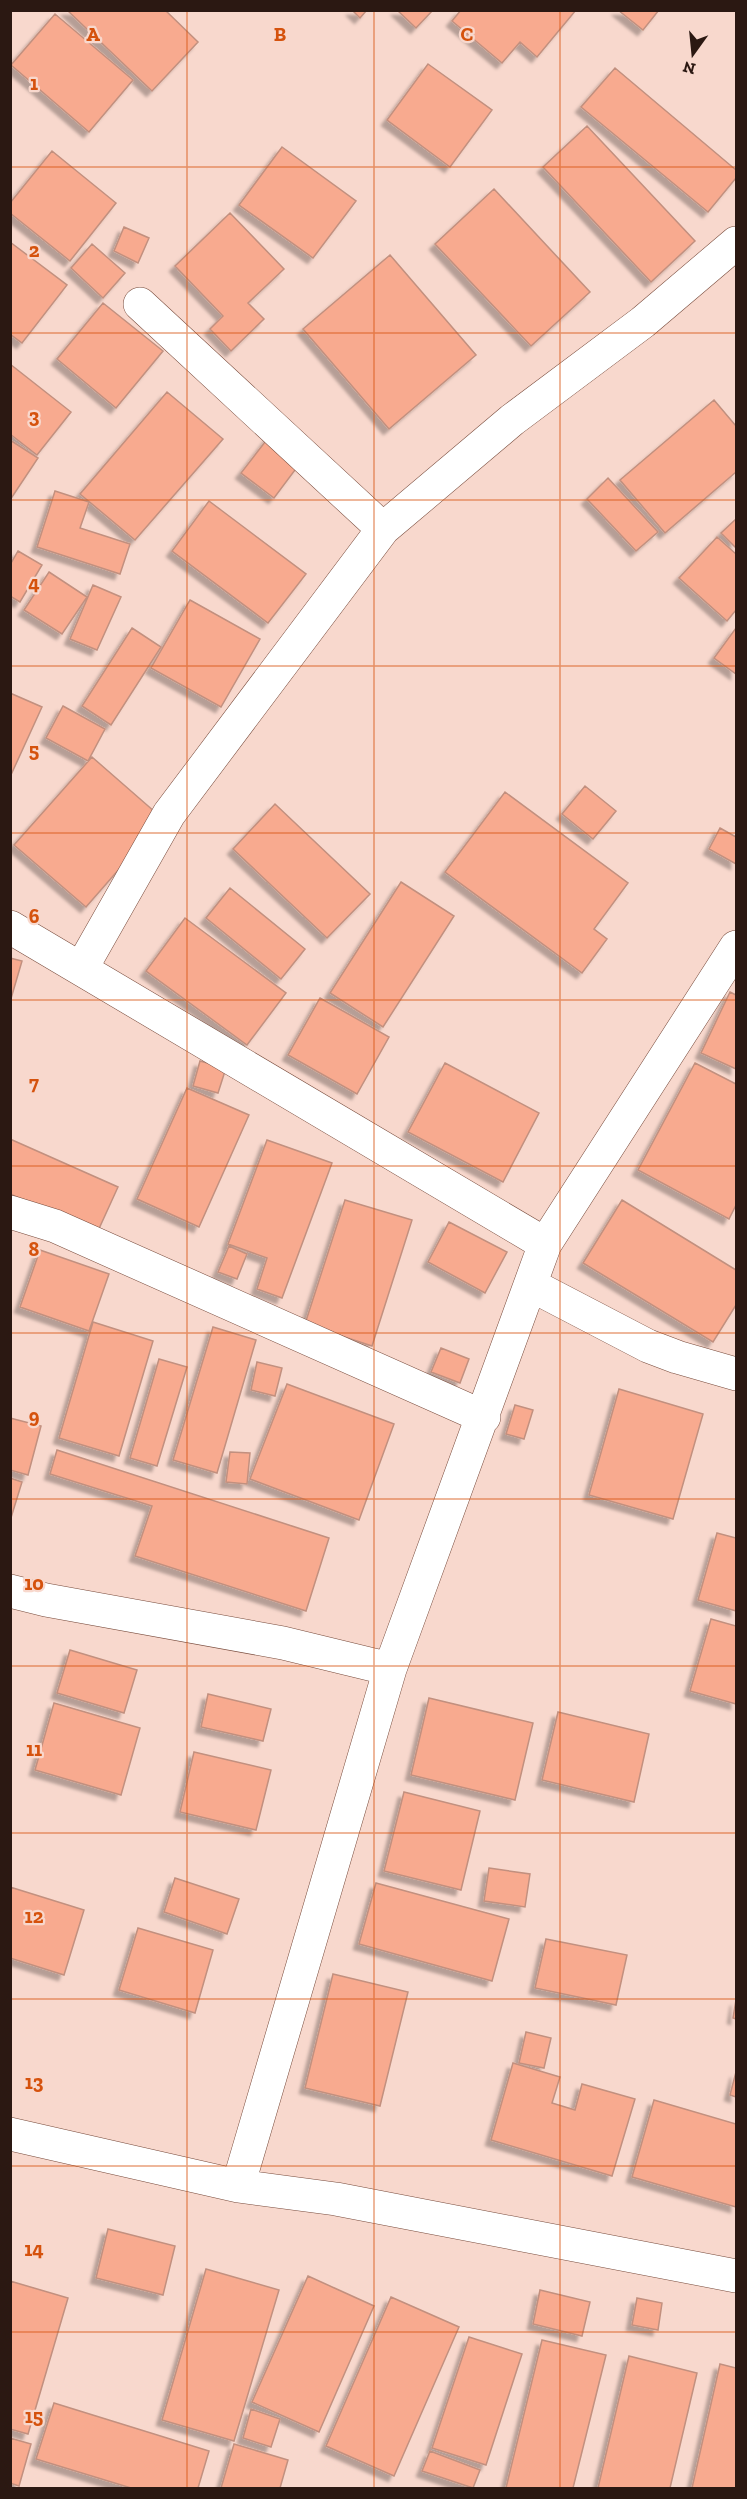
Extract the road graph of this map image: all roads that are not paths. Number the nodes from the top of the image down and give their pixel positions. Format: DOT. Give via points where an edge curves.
graph roads {
  1 [pos="736,243"];
  2 [pos="140,304"];
  3 [pos="384,529"];
  4 [pos="10,927"];
  5 [pos="736,947"];
  6 [pos="81,969"];
  7 [pos="10,1212"];
  8 [pos="545,1244"];
  9 [pos="531,1285"];
  10 [pos="736,1374"];
  11 [pos="484,1417"];
  12 [pos="10,1591"];
  13 [pos="390,1669"];
  14 [pos="10,2134"];
  15 [pos="238,2186"];
  16 [pos="736,2276"];
  1 -- 3 [label="street" via="643,322 512,420"];
  2 -- 3 [label="street"];
  3 -- 6 [label="street" via="169,814"];
  4 -- 6 [label="street"];
  5 -- 8 [label="street"];
  6 -- 8 [label="street"];
  7 -- 11 [label="street" via="55,1226"];
  8 -- 9 [label="street"];
  9 -- 10 [label="street" via="648,1346"];
  9 -- 11 [label="street"];
  11 -- 13 [label="street"];
  12 -- 13 [label="street" via="283,1643"];
  13 -- 15 [label="street"];
  14 -- 15 [label="street"];
  15 -- 16 [label="street" via="336,2199"];
}
